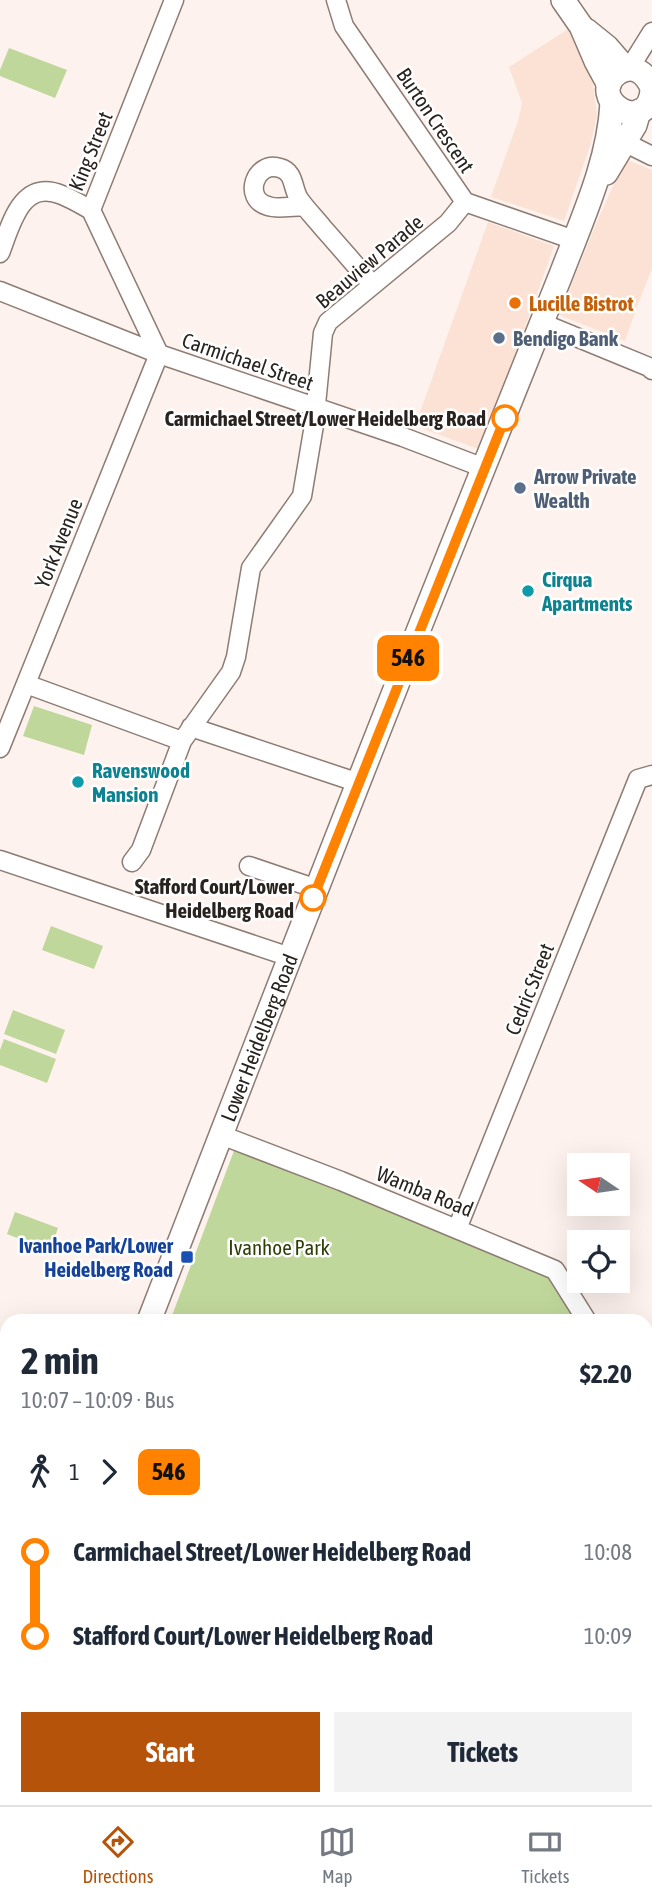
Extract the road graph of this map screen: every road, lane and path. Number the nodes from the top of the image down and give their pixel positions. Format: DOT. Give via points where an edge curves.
graph roads {
  1 [pos="174,0"];
  2 [pos="336,0"];
  3 [pos="563,0"];
  4 [pos="652,32"];
  5 [pos="652,45"];
  6 [pos="638,88"];
  7 [pos="624,142"];
  8 [pos="652,156"];
  9 [pos="465,202"];
  10 [pos="305,207"];
  11 [pos="587,207"];
  12 [pos="91,210"];
  13 [pos="574,240"];
  14 [pos="0,253"];
  15 [pos="373,285"];
  16 [pos="0,290"];
  17 [pos="542,323"];
  18 [pos="159,354"];
  19 [pos="652,370"];
  20 [pos="315,408"];
  21 [pos="484,468"];
  22 [pos="26,684"];
  23 [pos="187,734"];
  24 [pos="0,748"];
  25 [pos="652,775"];
  26 [pos="359,783"];
  27 [pos="0,860"];
  28 [pos="132,862"];
  29 [pos="249,866"];
  30 [pos="317,889"];
  31 [pos="290,957"];
  32 [pos="221,1135"];
  33 [pos="457,1229"];
  34 [pos="152,1314"];
  35 [pos="583,1314"];
  1 -- 12 [label="street, King Street"];
  2 -- 9 [label="street, Burton Crescent" via="344,26"];
  3 -- 6 [label="main road" via="596,61"];
  4 -- 6 [label="street"];
  5 -- 6 [label="street"];
  6 -- 7 [label="main road, Lower Heidelberg Road" via="635,125"];
  6 -- 11 [label="main road, Lower Heidelberg Road" via="611,123"];
  7 -- 8 [label="street"];
  7 -- 11 [label="main road, Lower Heidelberg Road"];
  9 -- 13 [label="street, Burton Crescent"];
  9 -- 15 [label="street, Beauview Parade" via="448,223"];
  10 -- 15 [label="street"];
  11 -- 13 [label="main road, Lower Heidelberg Road"];
  12 -- 14 [label="street" via="60,194 29,195 16,212"];
  12 -- 18 [label="street, King Street"];
  13 -- 17 [label="main road, Lower Heidelberg Road"];
  15 -- 20 [label="street, Beauview Parade" via="328,322"];
  16 -- 18 [label="street, Carmichael Street"];
  17 -- 19 [label="street"];
  17 -- 21 [label="main road, Lower Heidelberg Road"];
  18 -- 20 [label="street, Carmichael Street"];
  18 -- 22 [label="street, York Avenue"];
  20 -- 21 [label="street, Carmichael Street"];
  20 -- 23 [label="street, Beauview Parade" via="302,496 251,568 231,672"];
  21 -- 26 [label="main road, Lower Heidelberg Road"];
  22 -- 23 [label="street"];
  22 -- 24 [label="street, York Avenue"];
  23 -- 26 [label="street"];
  23 -- 28 [label="street, Beauview Parade" via="141,850"];
  25 -- 33 [label="street, Cedric Street" via="638,779"];
  26 -- 30 [label="main road, Lower Heidelberg Road"];
  27 -- 31 [label="street"];
  29 -- 30 [label="street"];
  30 -- 31 [label="main road, Lower Heidelberg Road"];
  31 -- 32 [label="main road, Lower Heidelberg Road"];
  32 -- 33 [label="street, Wamba Road"];
  32 -- 34 [label="main road, Lower Heidelberg Road"];
  33 -- 35 [label="street, Wamba Road" via="555,1270"];
}
